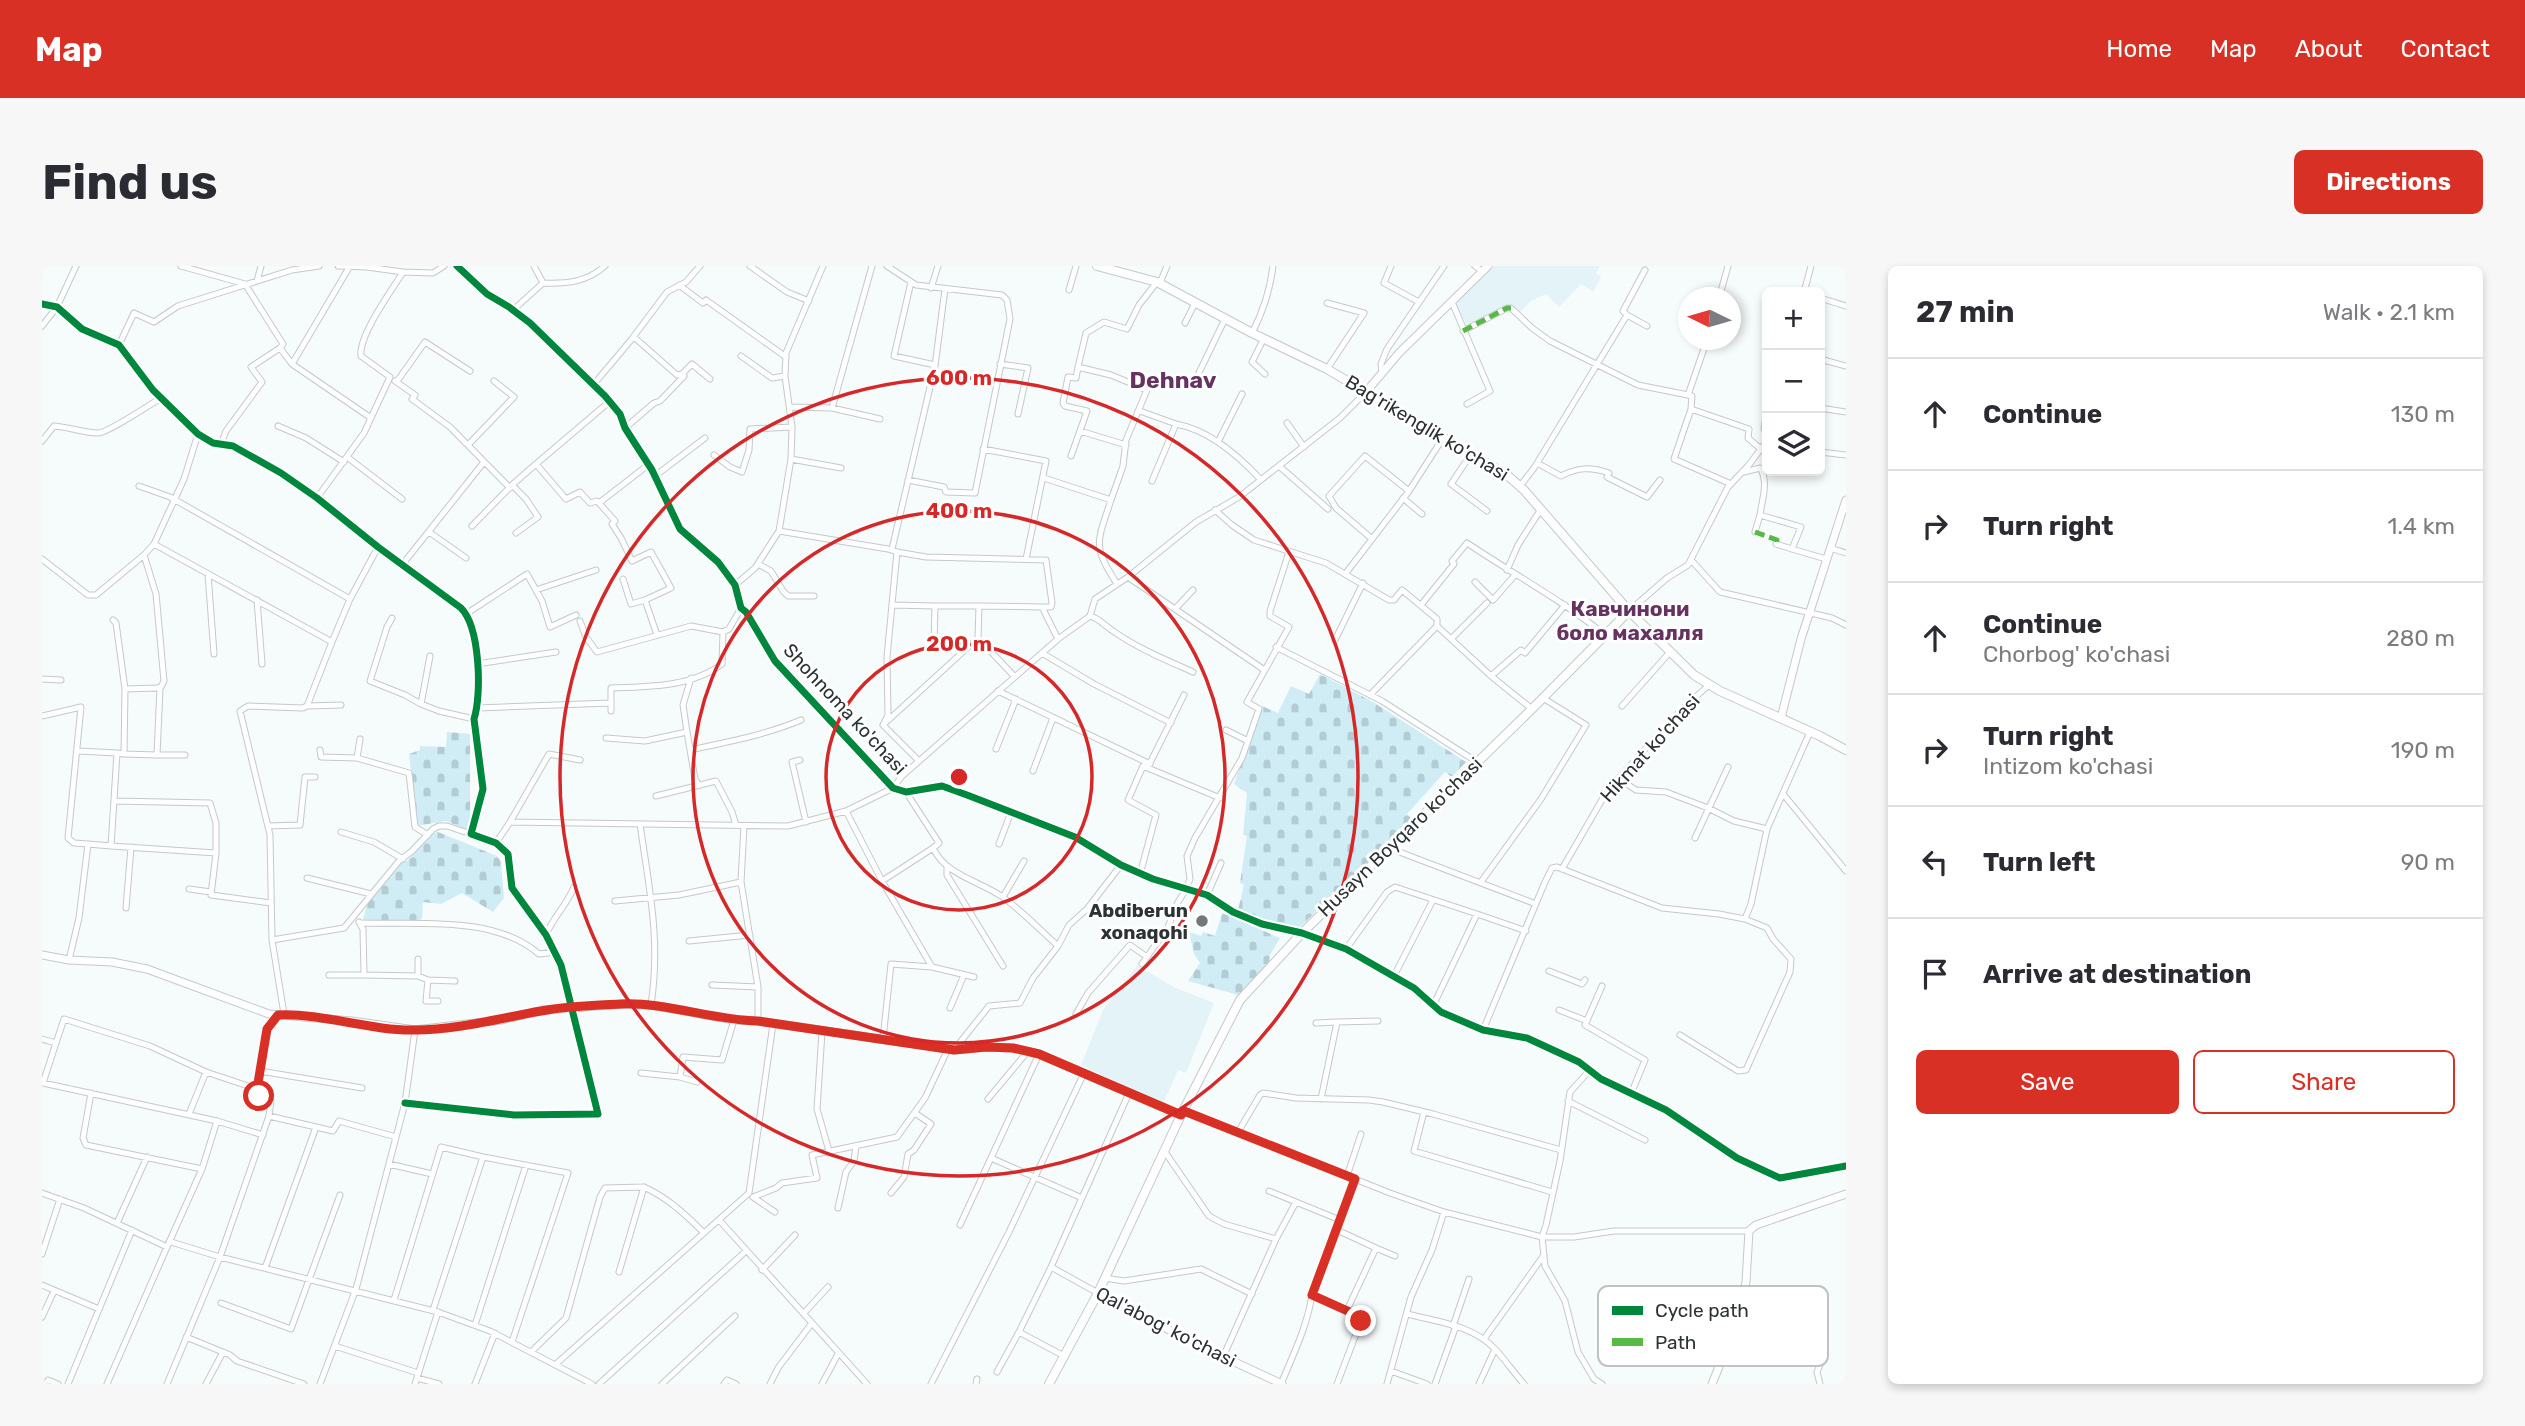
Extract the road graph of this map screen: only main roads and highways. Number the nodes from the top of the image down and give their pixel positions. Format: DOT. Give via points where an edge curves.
graph roads {
  1 [pos="1097,266"];
  2 [pos="1629,611"];
  3 [pos="1846,750"];
  4 [pos="1049,1384"];
  1 -- 2 [label="main road, Bag'rikenglik ko'chasi" via="1158,282 1327,369 1507,475"];
  2 -- 3 [label="main road, Bag'rikenglik ko'chasi" via="1709,685"];
  2 -- 4 [label="main road, Husayn Boyqaro ko'chasi" via="1302,933 1240,1000"];
}
